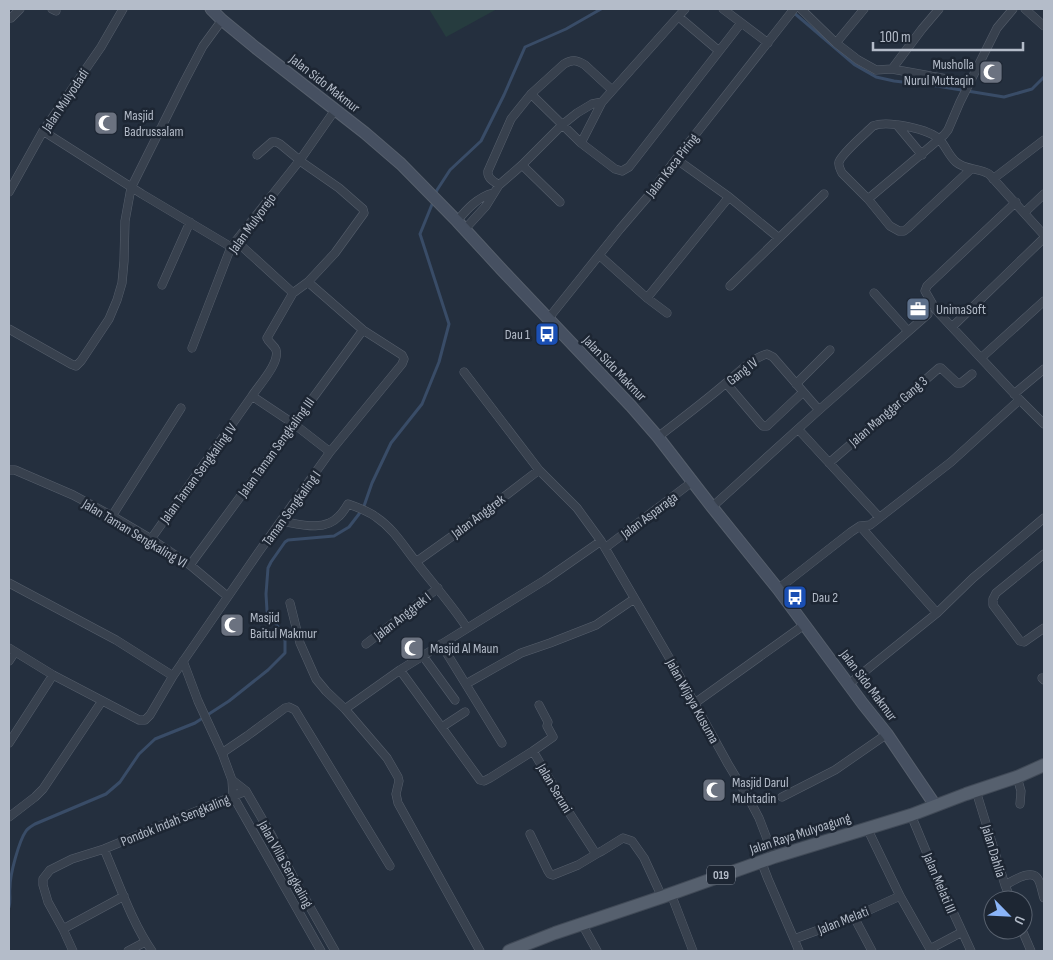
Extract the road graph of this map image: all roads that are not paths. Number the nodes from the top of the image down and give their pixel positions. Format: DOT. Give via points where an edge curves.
graph roads {
  1 [pos="20,9"];
  2 [pos="124,9"];
  3 [pos="211,9"];
  4 [pos="685,9"];
  5 [pos="723,9"];
  6 [pos="794,9"];
  7 [pos="801,9"];
  8 [pos="864,9"];
  9 [pos="939,9"];
  10 [pos="1013,9"];
  11 [pos="1025,9"];
  12 [pos="679,17"];
  13 [pos="9,18"];
  14 [pos="222,20"];
  15 [pos="741,23"];
  16 [pos="1044,26"];
  17 [pos="768,43"];
  18 [pos="836,43"];
  19 [pos="719,51"];
  20 [pos="892,69"];
  21 [pos="968,85"];
  22 [pos="612,90"];
  23 [pos="531,94"];
  24 [pos="602,102"];
  25 [pos="335,110"];
  26 [pos="562,125"];
  27 [pos="898,125"];
  28 [pos="43,131"];
  29 [pos="940,139"];
  30 [pos="1044,140"];
  31 [pos="581,143"];
  32 [pos="257,155"];
  33 [pos="922,155"];
  34 [pos="676,159"];
  35 [pos="300,160"];
  36 [pos="522,165"];
  37 [pos="971,169"];
  38 [pos="993,179"];
  39 [pos="498,185"];
  40 [pos="135,190"];
  41 [pos="9,192"];
  42 [pos="493,194"];
  43 [pos="824,194"];
  44 [pos="1044,194"];
  45 [pos="730,197"];
  46 [pos="868,199"];
  47 [pos="560,202"];
  48 [pos="1016,202"];
  49 [pos="1025,212"];
  50 [pos="190,222"];
  51 [pos="461,225"];
  52 [pos="1044,236"];
  53 [pos="779,238"];
  54 [pos="234,244"];
  55 [pos="600,256"];
  56 [pos="308,282"];
  57 [pos="162,284"];
  58 [pos="730,286"];
  59 [pos="293,293"];
  60 [pos="874,293"];
  61 [pos="647,298"];
  62 [pos="1044,301"];
  63 [pos="667,313"];
  64 [pos="928,314"];
  65 [pos="548,319"];
  66 [pos="952,326"];
  67 [pos="9,329"];
  68 [pos="363,330"];
  69 [pos="908,331"];
  70 [pos="192,348"];
  71 [pos="830,350"];
  72 [pos="981,358"];
  73 [pos="1044,370"];
  74 [pos="464,372"];
  75 [pos="972,374"];
  76 [pos="726,383"];
  77 [pos="796,384"];
  78 [pos="803,392"];
  79 [pos="1014,394"];
  80 [pos="252,396"];
  81 [pos="1016,403"];
  82 [pos="181,408"];
  83 [pos="819,410"];
  84 [pos="294,424"];
  85 [pos="1044,424"];
  86 [pos="798,429"];
  87 [pos="658,437"];
  88 [pos="330,452"];
  89 [pos="829,463"];
  90 [pos="9,470"];
  91 [pos="539,470"];
  92 [pos="692,482"];
  93 [pos="712,508"];
  94 [pos="112,516"];
  95 [pos="880,518"];
  96 [pos="1044,518"];
  97 [pos="281,521"];
  98 [pos="860,526"];
  99 [pos="151,539"];
  100 [pos="603,545"];
  101 [pos="1044,554"];
  102 [pos="416,562"];
  103 [pos="190,565"];
  104 [pos="9,583"];
  105 [pos="438,588"];
  106 [pos="778,590"];
  107 [pos="227,596"];
  108 [pos="634,599"];
  109 [pos="290,603"];
  110 [pos="937,613"];
  111 [pos="804,625"];
  112 [pos="467,628"];
  113 [pos="1044,628"];
  114 [pos="366,644"];
  115 [pos="441,644"];
  116 [pos="12,650"];
  117 [pos="423,656"];
  118 [pos="9,661"];
  119 [pos="183,661"];
  120 [pos="400,670"];
  121 [pos="53,675"];
  122 [pos="173,676"];
  123 [pos="466,684"];
  124 [pos="849,684"];
  125 [pos="455,700"];
  126 [pos="102,701"];
  127 [pos="695,703"];
  128 [pos="539,705"];
  129 [pos="345,709"];
  130 [pos="465,712"];
  131 [pos="442,727"];
  132 [pos="887,734"];
  133 [pos="9,743"];
  134 [pos="502,743"];
  135 [pos="221,750"];
  136 [pos="533,751"];
  137 [pos="1044,765"];
  138 [pos="1017,777"];
  139 [pos="232,780"];
  140 [pos="246,791"];
  141 [pos="976,791"];
  142 [pos="233,796"];
  143 [pos="782,797"];
  144 [pos="1020,804"];
  145 [pos="935,805"];
  146 [pos="911,815"];
  147 [pos="9,817"];
  148 [pos="867,828"];
  149 [pos="530,834"];
  150 [pos="104,849"];
  151 [pos="598,853"];
  152 [pos="768,859"];
  153 [pos="390,866"];
  154 [pos="1005,884"];
  155 [pos="1007,890"];
  156 [pos="124,896"];
  157 [pos="666,896"];
  158 [pos="900,896"];
  159 [pos="1044,898"];
  160 [pos="305,899"];
  161 [pos="294,904"];
  162 [pos="854,917"];
  163 [pos="582,924"];
  164 [pos="63,929"];
  165 [pos="962,932"];
  166 [pos="794,939"];
  167 [pos="145,942"];
  168 [pos="930,950"];
  169 [pos="73,951"];
  170 [pos="128,951"];
  171 [pos="152,951"];
  172 [pos="321,951"];
  173 [pos="335,951"];
  174 [pos="480,951"];
  175 [pos="509,951"];
  176 [pos="597,951"];
  177 [pos="693,951"];
  178 [pos="799,951"];
  179 [pos="872,951"];
  180 [pos="971,951"];
  1 -- 13 [label="street"];
  2 -- 28 [label="street, Jalan Mulyodadi"];
  3 -- 14 [label="main road, Jalan Sido Makmur"];
  4 -- 12 [label="street"];
  5 -- 15 [label="street"];
  6 -- 17 [label="street, Jalan Kaca Piring"];
  7 -- 18 [label="street"];
  8 -- 18 [label="street"];
  9 -- 20 [label="street"];
  10 -- 21 [label="street" via="999,24"];
  11 -- 16 [label="street"];
  12 -- 19 [label="street"];
  12 -- 22 [label="street"];
  14 -- 25 [label="main road, Jalan Sido Makmur"];
  14 -- 40 [label="street" via="183,84"];
  15 -- 17 [label="street"];
  15 -- 19 [label="street"];
  17 -- 34 [label="street, Jalan Kaca Piring"];
  18 -- 20 [label="street" via="876,70"];
  19 -- 31 [label="street" via="625,170 615,169"];
  20 -- 21 [label="street"];
  21 -- 29 [label="street" via="948,130"];
  22 -- 23 [label="street" via="585,65 573,60 564,64"];
  22 -- 24 [label="street"];
  23 -- 26 [label="street"];
  23 -- 39 [label="street" via="511,119 488,171"];
  24 -- 26 [label="street" via="592,104"];
  24 -- 31 [label="street"];
  25 -- 35 [label="street, Jalan Mulyorejo"];
  25 -- 51 [label="main road, Jalan Sido Makmur" via="401,164"];
  26 -- 31 [label="street"];
  26 -- 36 [label="street"];
  27 -- 29 [label="street"];
  27 -- 33 [label="street"];
  27 -- 46 [label="street" via="873,126 838,164 842,173"];
  28 -- 40 [label="street"];
  28 -- 41 [label="street, Jalan Mulyodadi"];
  29 -- 33 [label="street"];
  29 -- 37 [label="street" via="956,162"];
  30 -- 38 [label="street"];
  32 -- 35 [label="street" via="276,142"];
  33 -- 46 [label="street"];
  34 -- 45 [label="street"];
  34 -- 55 [label="street, Jalan Kaca Piring"];
  35 -- 54 [label="street, Jalan Mulyorejo"];
  35 -- 56 [label="street" via="339,188 364,213 335,253"];
  36 -- 39 [label="street"];
  36 -- 47 [label="street"];
  37 -- 38 [label="street" via="984,171"];
  37 -- 46 [label="street" via="904,231 890,226"];
  38 -- 48 [label="street"];
  39 -- 42 [label="street"];
  40 -- 50 [label="street"];
  40 -- 67 [label="street" via="125,221 123,277 117,300 109,319 81,361 73,365"];
  42 -- 51 [label="street" via="486,206"];
  42 -- 51 [label="street" via="486,195 466,210"];
  43 -- 53 [label="street"];
  44 -- 49 [label="street"];
  45 -- 53 [label="street"];
  45 -- 61 [label="street"];
  48 -- 49 [label="street"];
  48 -- 66 [label="street" via="926,288 925,293 936,310"];
  49 -- 52 [label="street"];
  50 -- 54 [label="street"];
  50 -- 57 [label="street"];
  51 -- 65 [label="main road, Jalan Sido Makmur"];
  52 -- 66 [label="street"];
  53 -- 58 [label="street"];
  54 -- 59 [label="street"];
  54 -- 70 [label="street, Jalan Mulyorejo"];
  55 -- 61 [label="street"];
  55 -- 65 [label="street, Jalan Kaca Piring"];
  56 -- 59 [label="street"];
  56 -- 68 [label="street"];
  59 -- 80 [label="street, Jalan Taman Sengkaling IV" via="267,338 275,348 275,362"];
  60 -- 69 [label="street"];
  61 -- 63 [label="street"];
  62 -- 72 [label="street"];
  64 -- 69 [label="street"];
  65 -- 87 [label="main road, Jalan Sido Makmur"];
  66 -- 72 [label="street"];
  68 -- 84 [label="street, Jalan Taman Sengkaling III"];
  68 -- 88 [label="street, Taman Sengkaling I" via="404,359"];
  69 -- 83 [label="street"];
  71 -- 77 [label="street"];
  72 -- 79 [label="street"];
  73 -- 79 [label="street"];
  74 -- 91 [label="street, Jalan Wijaya Kusuma"];
  75 -- 89 [label="street, Jalan Manggar Gang 3" via="959,383 938,368"];
  76 -- 77 [label="street, Gang IV" via="745,366 767,354"];
  76 -- 78 [label="street" via="763,426 767,426"];
  76 -- 87 [label="street, Gang IV"];
  77 -- 78 [label="street, Gang IV"];
  78 -- 83 [label="street, Gang IV"];
  79 -- 85 [label="street"];
  80 -- 84 [label="street"];
  80 -- 99 [label="street, Jalan Taman Sengkaling IV"];
  81 -- 95 [label="street" via="951,462"];
  82 -- 94 [label="street"];
  83 -- 86 [label="street"];
  84 -- 88 [label="street"];
  84 -- 103 [label="street, Jalan Taman Sengkaling III"];
  86 -- 89 [label="street"];
  86 -- 93 [label="street"];
  87 -- 92 [label="main road, Jalan Sido Makmur"];
  88 -- 97 [label="street, Taman Sengkaling I"];
  89 -- 95 [label="street"];
  90 -- 94 [label="street, Jalan Taman Sengkaling VI" via="73,495"];
  91 -- 100 [label="street, Jalan Wijaya Kusuma" via="577,508"];
  91 -- 102 [label="street, Jalan Anggrek"];
  92 -- 93 [label="main road, Jalan Sido Makmur"];
  92 -- 100 [label="street, Jalan Asparaga"];
  93 -- 106 [label="main road, Jalan Sido Makmur"];
  94 -- 99 [label="street, Jalan Taman Sengkaling VI"];
  95 -- 98 [label="street" via="870,525"];
  96 -- 110 [label="street"];
  97 -- 102 [label="street" via="316,526 330,524 348,504 374,515 388,526"];
  97 -- 107 [label="street, Taman Sengkaling I"];
  98 -- 106 [label="street"];
  98 -- 110 [label="street"];
  99 -- 103 [label="street, Jalan Taman Sengkaling VI"];
  100 -- 108 [label="street, Jalan Wijaya Kusuma"];
  100 -- 112 [label="street"];
  101 -- 113 [label="street" via="996,593 993,605 1020,641 1024,642"];
  102 -- 105 [label="street"];
  103 -- 107 [label="street, Jalan Taman Sengkaling VI"];
  104 -- 122 [label="street" via="116,640"];
  105 -- 112 [label="street"];
  105 -- 114 [label="street, Jalan Anggrek I"];
  106 -- 111 [label="main road, Jalan Sido Makmur"];
  107 -- 119 [label="street, Taman Sengkaling I"];
  108 -- 123 [label="street" via="596,625 521,653"];
  108 -- 127 [label="street, Jalan Wijaya Kusuma"];
  109 -- 129 [label="street" via="300,643 316,679"];
  110 -- 124 [label="street"];
  111 -- 124 [label="main road, Jalan Sido Makmur"];
  111 -- 127 [label="street"];
  112 -- 115 [label="street"];
  115 -- 117 [label="street"];
  115 -- 123 [label="street"];
  116 -- 118 [label="street"];
  116 -- 121 [label="street"];
  117 -- 120 [label="street"];
  117 -- 125 [label="street"];
  119 -- 122 [label="street, Taman Sengkaling I"];
  119 -- 135 [label="street, Jalan Villa Sengkaling"];
  120 -- 129 [label="street"];
  120 -- 131 [label="street, Jalan Seruni"];
  121 -- 126 [label="street"];
  121 -- 133 [label="street"];
  122 -- 126 [label="street, Taman Sengkaling I" via="145,720"];
  123 -- 134 [label="street"];
  124 -- 132 [label="main road, Jalan Sido Makmur"];
  126 -- 147 [label="street" via="43,789"];
  127 -- 152 [label="street, Jalan Wijaya Kusuma" via="759,818"];
  128 -- 136 [label="street" via="553,737"];
  129 -- 174 [label="street" via="387,758 398,777 398,803"];
  130 -- 131 [label="street"];
  131 -- 136 [label="street, Jalan Seruni" via="480,780 484,781"];
  132 -- 143 [label="street" via="835,770"];
  132 -- 145 [label="main road, Jalan Sido Makmur"];
  135 -- 139 [label="street, Jalan Villa Sengkaling"];
  135 -- 153 [label="street" via="286,708 295,710"];
  136 -- 151 [label="street, Jalan Seruni" via="591,847"];
  137 -- 138 [label="main road, Jalan Raya Mulyoagung / 019"];
  138 -- 141 [label="main road, Jalan Raya Mulyoagung / 019"];
  138 -- 144 [label="street"];
  139 -- 140 [label="street, Jalan Villa Sengkaling"];
  139 -- 142 [label="street, Jalan Villa Sengkaling"];
  140 -- 142 [label="street, Pondok Indah Sengkaling"];
  140 -- 160 [label="street, Jalan Villa Sengkaling"];
  141 -- 145 [label="main road, Jalan Raya Mulyoagung / 019"];
  141 -- 154 [label="street, Jalan Dahlia"];
  142 -- 150 [label="street, Pondok Indah Sengkaling"];
  142 -- 161 [label="street, Jalan Villa Sengkaling"];
  145 -- 146 [label="main road, Jalan Raya Mulyoagung / 019"];
  146 -- 148 [label="main road, Jalan Raya Mulyoagung / 019"];
  146 -- 165 [label="street, Jalan Melati III"];
  148 -- 152 [label="main road, Jalan Raya Mulyoagung / 019"];
  148 -- 158 [label="street"];
  149 -- 151 [label="street" via="553,876"];
  150 -- 156 [label="street, Pondok Indah Sengkaling"];
  150 -- 164 [label="street, Pondok Indah Sengkaling" via="72,859 46,874 43,885 48,902"];
  151 -- 157 [label="street" via="623,838 632,841"];
  152 -- 157 [label="main road, Jalan Raya Mulyoagung / 019"];
  152 -- 166 [label="street" via="768,878"];
  154 -- 155 [label="street"];
  154 -- 159 [label="street, Jalan Dahlia" via="1025,875 1034,875"];
  156 -- 164 [label="street"];
  156 -- 167 [label="street, Pondok Indah Sengkaling"];
  157 -- 163 [label="main road, Jalan Raya Mulyoagung / 019"];
  157 -- 177 [label="street"];
  158 -- 162 [label="street, Jalan Melati"];
  158 -- 168 [label="street"];
  160 -- 161 [label="street"];
  160 -- 173 [label="street, Jalan Villa Sengkaling"];
  161 -- 172 [label="street, Jalan Villa Sengkaling"];
  162 -- 166 [label="street, Jalan Melati"];
  162 -- 179 [label="street"];
  163 -- 175 [label="main road, Jalan Raya Mulyoagung / 019"];
  163 -- 176 [label="street"];
  164 -- 169 [label="street, Pondok Indah Sengkaling"];
  165 -- 168 [label="street"];
  165 -- 180 [label="street, Jalan Melati III"];
  166 -- 178 [label="street"];
  167 -- 170 [label="street"];
  167 -- 171 [label="street, Pondok Indah Sengkaling"];
}
